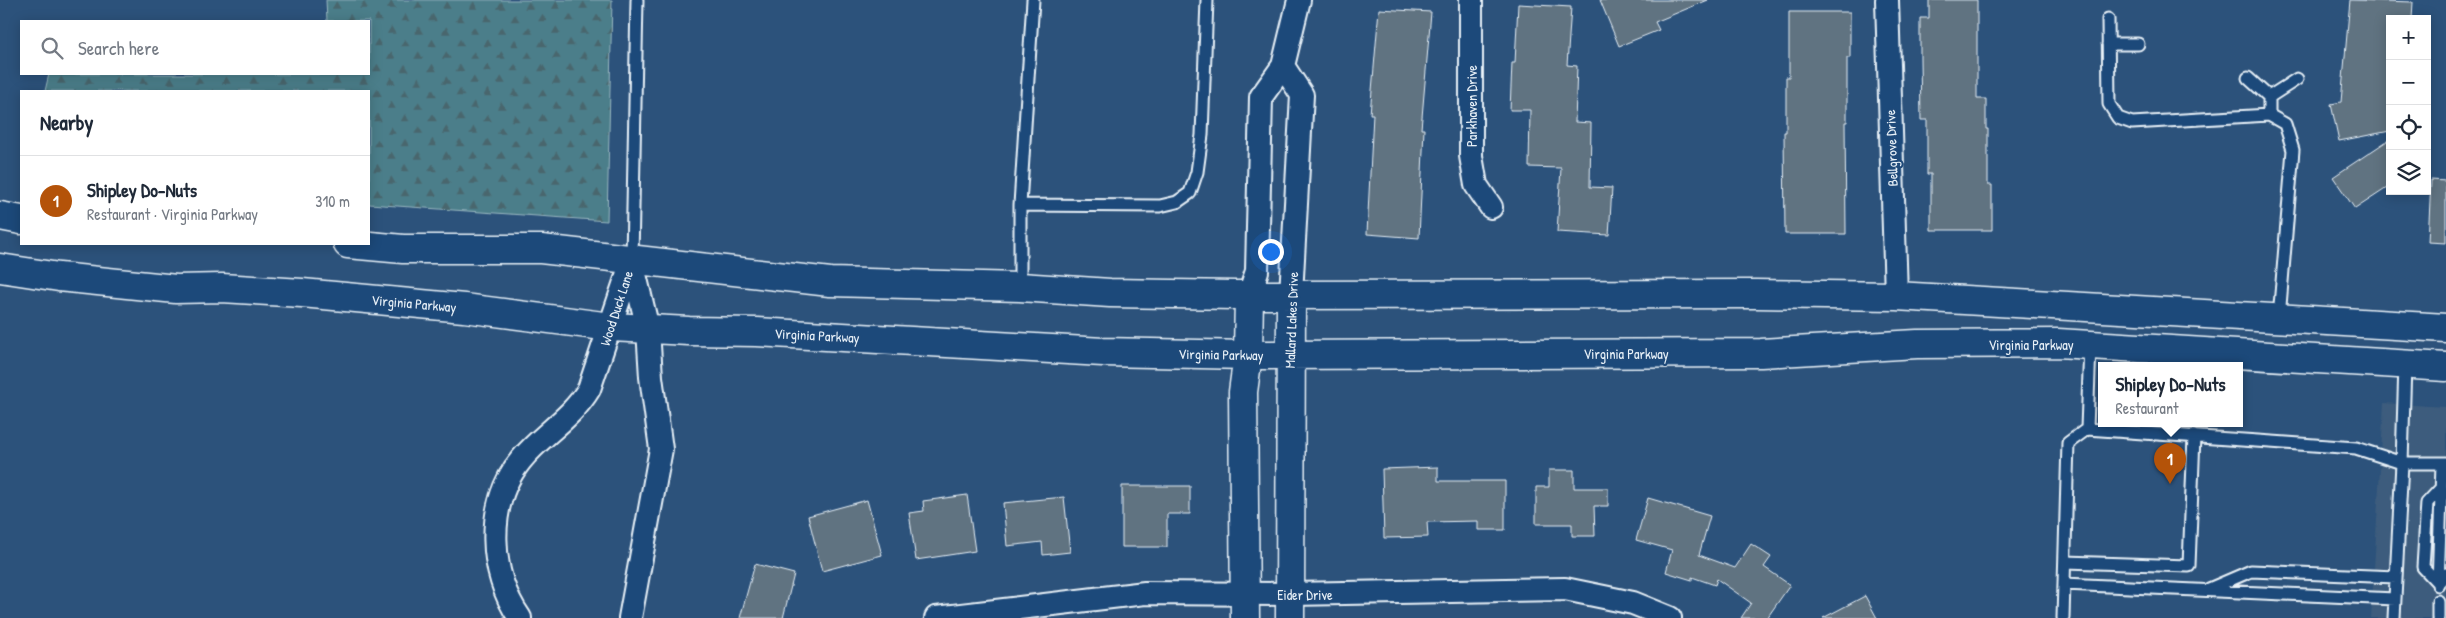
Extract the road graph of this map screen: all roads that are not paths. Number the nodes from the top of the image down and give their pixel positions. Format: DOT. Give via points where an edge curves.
graph roads {
  1 [pos="637,0"];
  2 [pos="1033,0"];
  3 [pos="1207,0"];
  4 [pos="1299,0"];
  5 [pos="1471,0"];
  6 [pos="1887,0"];
  7 [pos="2108,19"];
  8 [pos="2108,44"];
  9 [pos="2138,44"];
  10 [pos="1283,66"];
  11 [pos="2248,78"];
  12 [pos="2297,79"];
  13 [pos="2269,97"];
  14 [pos="2269,115"];
  15 [pos="1020,205"];
  16 [pos="1492,207"];
  17 [pos="0,216"];
  18 [pos="20,220"];
  19 [pos="359,245"];
  20 [pos="632,261"];
  21 [pos="0,268"];
  22 [pos="1020,287"];
  23 [pos="1249,295"];
  24 [pos="1290,295"];
  25 [pos="1896,296"];
  26 [pos="2217,314"];
  27 [pos="2279,318"];
  28 [pos="2407,326"];
  29 [pos="611,327"];
  30 [pos="2446,328"];
  31 [pos="648,329"];
  32 [pos="2090,344"];
  33 [pos="2215,351"];
  34 [pos="1289,354"];
  35 [pos="1248,355"];
  36 [pos="2405,364"];
  37 [pos="2446,367"];
  38 [pos="2087,429"];
  39 [pos="2194,436"];
  40 [pos="2402,463"];
  41 [pos="2444,464"];
  42 [pos="2444,491"];
  43 [pos="2065,562"];
  44 [pos="2446,574"];
  45 [pos="2396,577"];
  46 [pos="2064,584"];
  47 [pos="2205,590"];
  48 [pos="2438,591"];
  49 [pos="2395,599"];
  50 [pos="1244,606"];
  51 [pos="1290,606"];
  52 [pos="1042,612"];
  53 [pos="520,618"];
  54 [pos="630,618"];
  55 [pos="936,618"];
  56 [pos="1670,618"];
  57 [pos="2064,618"];
  58 [pos="2394,618"];
  59 [pos="2438,618"];
  1 -- 20 [label="lane"];
  2 -- 15 [label="lane"];
  3 -- 15 [label="lane" via="1202,135 1197,172 1190,193 1177,202 1160,206"];
  4 -- 10 [label="street"];
  5 -- 16 [label="street, Parkhaven Drive" via="1471,156 1476,185"];
  6 -- 25 [label="street, Bellgrove Drive"];
  7 -- 8 [label="lane"];
  8 -- 9 [label="lane"];
  8 -- 14 [label="lane" via="2109,104 2118,118 2132,123"];
  10 -- 23 [label="street" via="1261,97 1257,270"];
  10 -- 24 [label="street, Mallard Lakes Drive" via="1302,95"];
  11 -- 13 [label="lane"];
  12 -- 13 [label="lane"];
  13 -- 14 [label="lane"];
  14 -- 27 [label="lane" via="2285,124 2293,150"];
  15 -- 22 [label="lane"];
  17 -- 18 [label="main road"];
  19 -- 20 [label="main road" via="403,249 542,249"];
  20 -- 22 [label="main road" via="830,282"];
  20 -- 29 [label="street, Wood Duck Lane"];
  20 -- 31 [label="street, Wood Duck Lane"];
  21 -- 29 [label="main road, Virginia Parkway" via="58,278 176,289 302,293 464,308"];
  22 -- 23 [label="main road" via="1110,293"];
  23 -- 24 [label="main road"];
  23 -- 35 [label="main road"];
  24 -- 25 [label="main road"];
  24 -- 34 [label="main road, Mallard Lakes Drive"];
  25 -- 26 [label="main road"];
  26 -- 27 [label="main road"];
  26 -- 33 [label="main road"];
  27 -- 28 [label="main road"];
  28 -- 30 [label="main road"];
  28 -- 36 [label="main road"];
  29 -- 31 [label="main road, Virginia Parkway"];
  29 -- 53 [label="street, Wood Duck Lane" via="589,389 579,406 521,460 499,508 496,561 502,584"];
  31 -- 35 [label="main road, Virginia Parkway" via="757,332 1103,352"];
  31 -- 54 [label="street, Wood Duck Lane" via="650,377 661,449"];
  32 -- 33 [label="main road, Virginia Parkway"];
  32 -- 34 [label="main road, Virginia Parkway" via="1917,344 1761,353"];
  32 -- 38 [label="lane"];
  33 -- 36 [label="main road, Virginia Parkway"];
  34 -- 35 [label="main road, Virginia Parkway"];
  34 -- 51 [label="main road, Mallard Lakes Drive"];
  35 -- 50 [label="main road" via="1242,392"];
  36 -- 37 [label="main road, Virginia Parkway"];
  36 -- 40 [label="lane"];
  38 -- 39 [label="lane"];
  38 -- 43 [label="lane" via="2068,443"];
  39 -- 40 [label="lane" via="2356,448"];
  39 -- 43 [label="lane" via="2189,566"];
  40 -- 41 [label="lane"];
  40 -- 45 [label="lane"];
  41 -- 42 [label="lane"];
  42 -- 48 [label="lane" via="2426,503 2423,567"];
  43 -- 46 [label="lane"];
  44 -- 48 [label="lane"];
  45 -- 47 [label="lane" via="2251,571"];
  45 -- 49 [label="lane"];
  46 -- 47 [label="lane"];
  46 -- 57 [label="lane"];
  47 -- 49 [label="lane"];
  48 -- 59 [label="lane"];
  49 -- 58 [label="lane"];
  50 -- 51 [label="street, Eider Drive"];
  50 -- 52 [label="street, Eider Drive" via="1145,593"];
  51 -- 56 [label="street, Eider Drive" via="1565,590 1633,603"];
  52 -- 55 [label="street, Eider Drive"];
}
